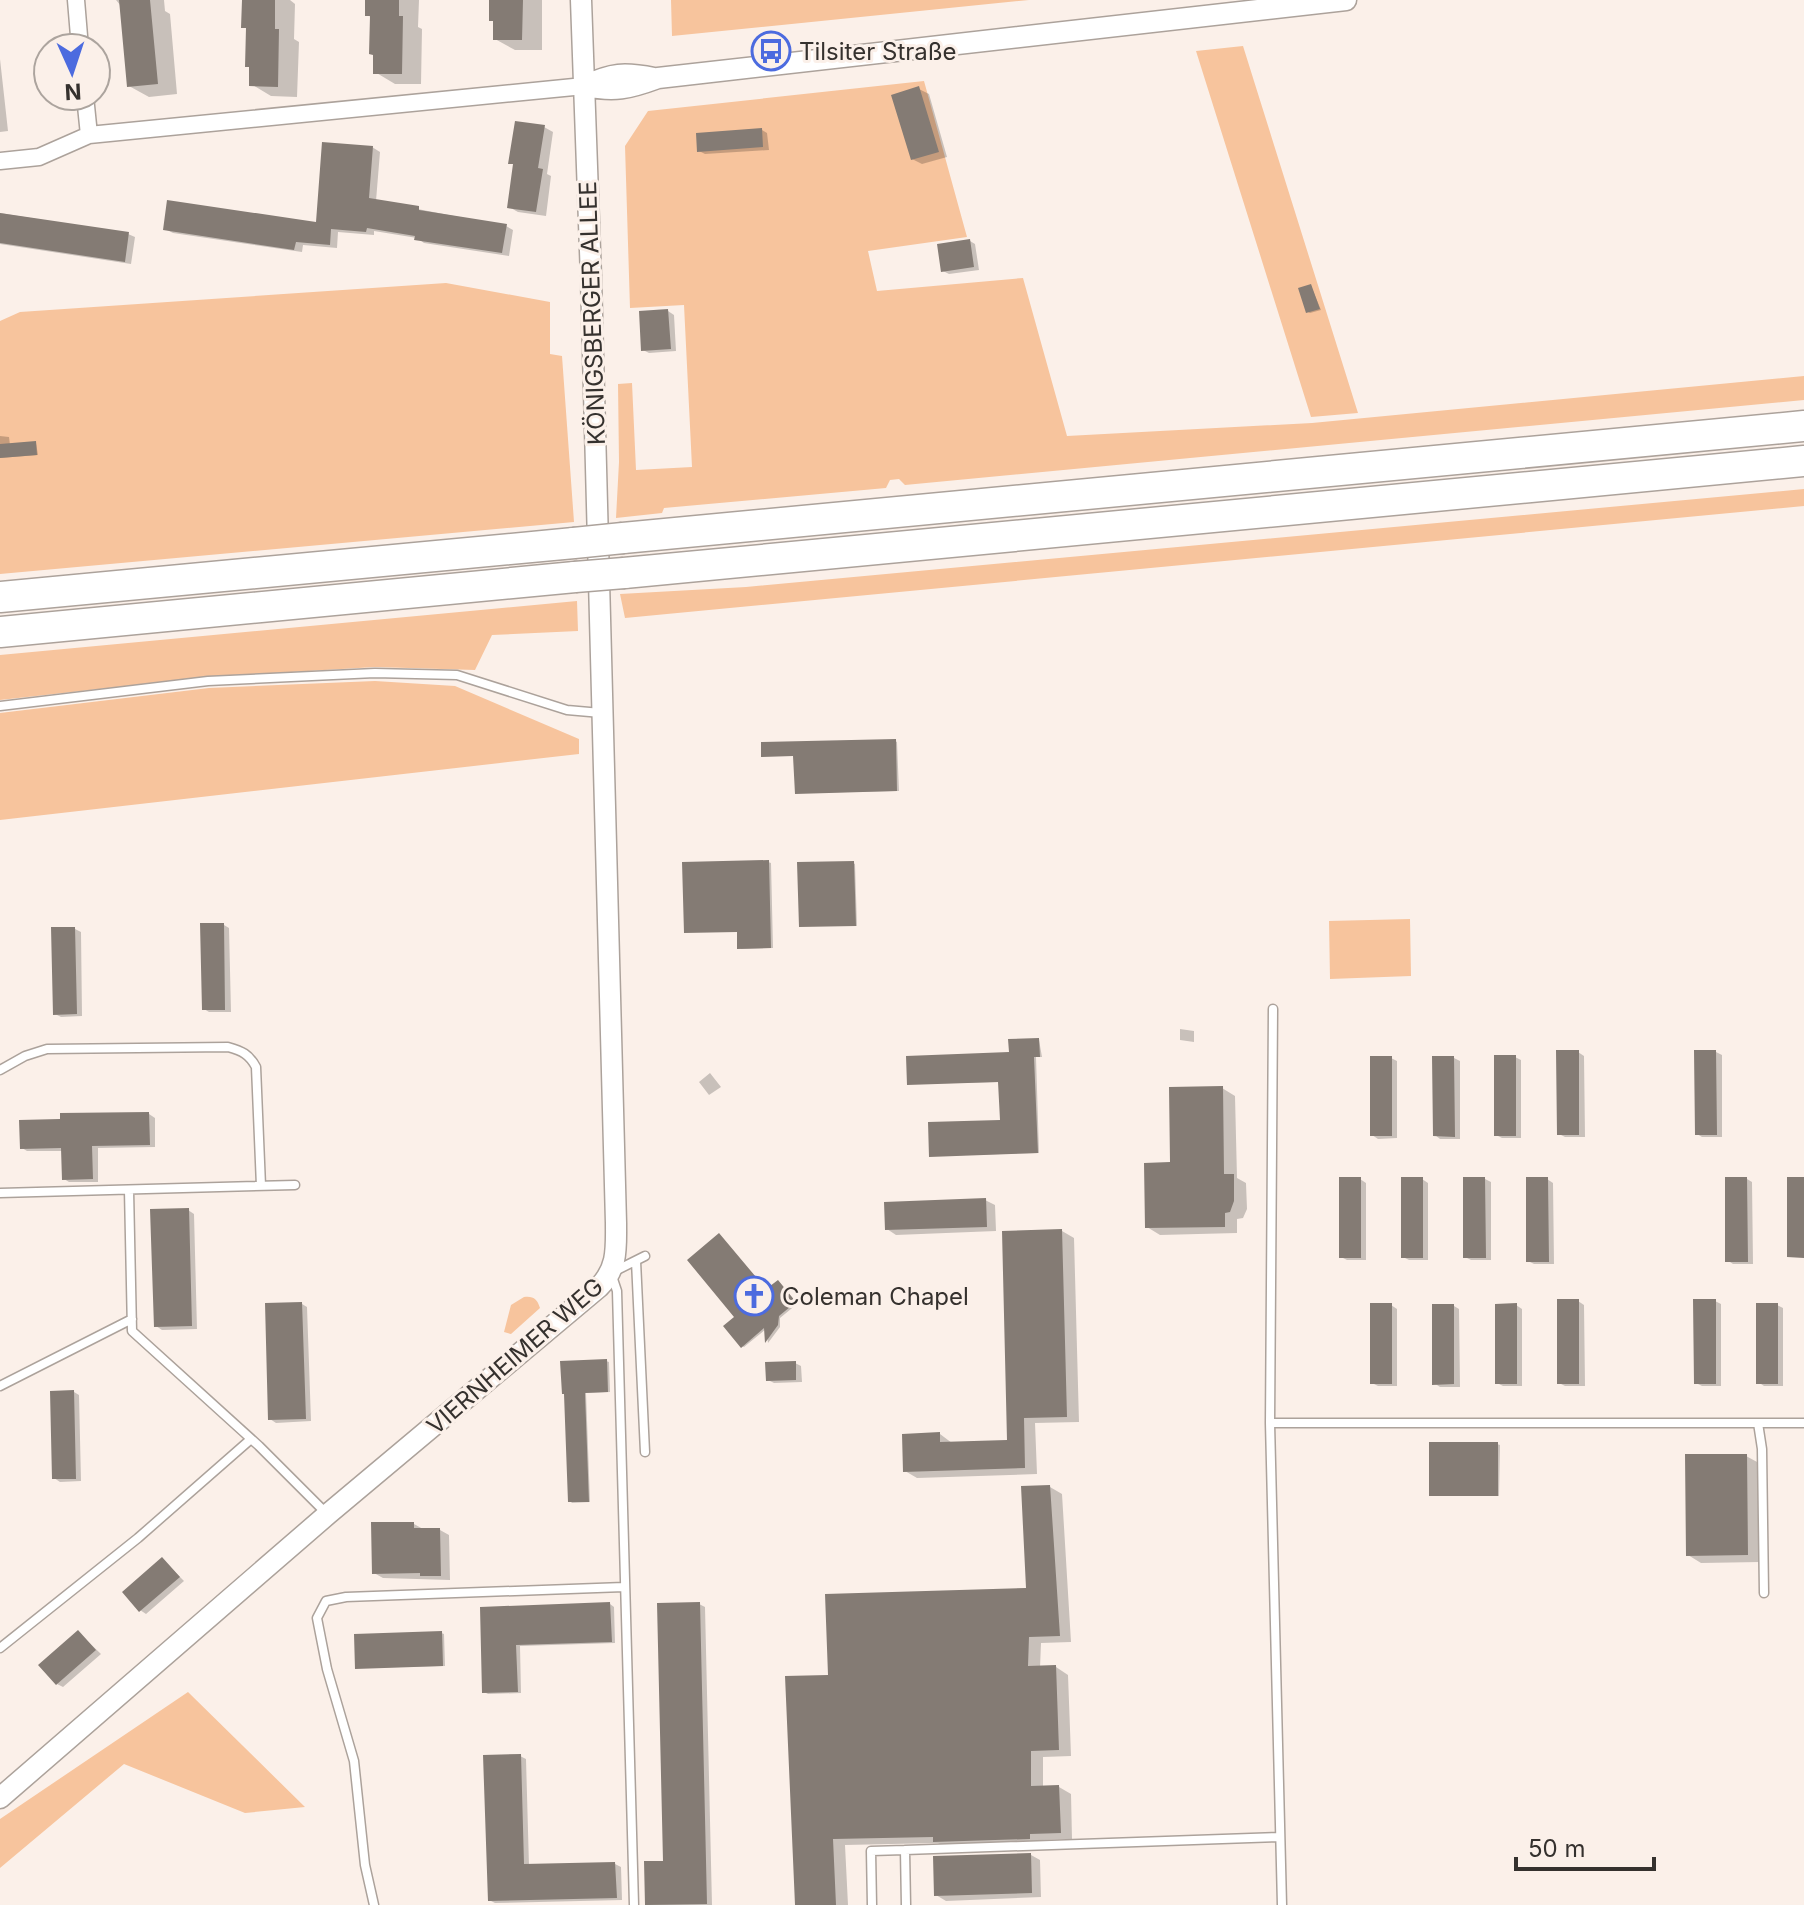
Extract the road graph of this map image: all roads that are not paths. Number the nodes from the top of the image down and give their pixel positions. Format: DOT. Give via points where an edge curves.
graph roads {
  1 [pos="76,0"];
  2 [pos="581,0"];
  3 [pos="1346,0"];
  4 [pos="79,32"];
  5 [pos="584,86"];
  6 [pos="87,112"];
  7 [pos="89,135"];
  8 [pos="0,161"];
  9 [pos="1804,426"];
  10 [pos="1804,461"];
  11 [pos="0,597"];
  12 [pos="601,626"];
  13 [pos="0,632"];
  14 [pos="0,706"];
  15 [pos="602,713"];
  16 [pos="1273,1009"];
  17 [pos="0,1070"];
  18 [pos="295,1185"];
  19 [pos="261,1186"];
  20 [pos="129,1190"];
  21 [pos="0,1193"];
  22 [pos="645,1256"];
  23 [pos="636,1261"];
  24 [pos="611,1273"];
  25 [pos="132,1319"];
  26 [pos="0,1386"];
  27 [pos="1270,1423"];
  28 [pos="1758,1423"];
  29 [pos="1804,1423"];
  30 [pos="251,1439"];
  31 [pos="645,1452"];
  32 [pos="328,1514"];
  33 [pos="624,1587"];
  34 [pos="1764,1593"];
  35 [pos="0,1648"];
  36 [pos="0,1798"];
  37 [pos="1280,1837"];
  38 [pos="905,1850"];
  39 [pos="374,1905"];
  40 [pos="634,1905"];
  41 [pos="872,1905"];
  42 [pos="906,1905"];
  43 [pos="1282,1905"];
  1 -- 4 [label="street"];
  2 -- 5 [label="street, KÖNIGSBERGER ALLEE"];
  3 -- 5 [label="street" via="658,78 609,74"];
  5 -- 7 [label="street"];
  5 -- 12 [label="street, KÖNIGSBERGER ALLEE"];
  6 -- 7 [label="street"];
  7 -- 8 [label="street" via="39,157"];
  9 -- 11 [label="highway, bridge"];
  10 -- 13 [label="highway, bridge"];
  12 -- 15 [label="street, VIERNHEIMER WEG"];
  14 -- 15 [label="lane" via="208,681 375,673 457,675 567,710"];
  15 -- 24 [label="street, VIERNHEIMER WEG" via="616,1223"];
  16 -- 27 [label="lane"];
  17 -- 19 [label="lane" via="47,1049 243,1051 256,1067"];
  18 -- 19 [label="lane"];
  19 -- 20 [label="lane"];
  20 -- 21 [label="lane"];
  20 -- 25 [label="lane"];
  22 -- 23 [label="lane"];
  23 -- 24 [label="lane"];
  23 -- 31 [label="lane"];
  24 -- 32 [label="street, VIERNHEIMER WEG"];
  24 -- 33 [label="lane" via="617,1291"];
  25 -- 26 [label="lane"];
  25 -- 30 [label="lane" via="132,1331"];
  27 -- 28 [label="lane"];
  27 -- 37 [label="lane"];
  28 -- 29 [label="lane"];
  28 -- 34 [label="lane"];
  30 -- 32 [label="lane"];
  30 -- 35 [label="lane"];
  32 -- 36 [label="street, VIERNHEIMER WEG"];
  33 -- 39 [label="lane" via="326,1601 317,1618 354,1761"];
  33 -- 40 [label="lane"];
  37 -- 38 [label="lane"];
  37 -- 43 [label="lane"];
  38 -- 41 [label="lane" via="871,1851"];
  38 -- 42 [label="lane"];
}
